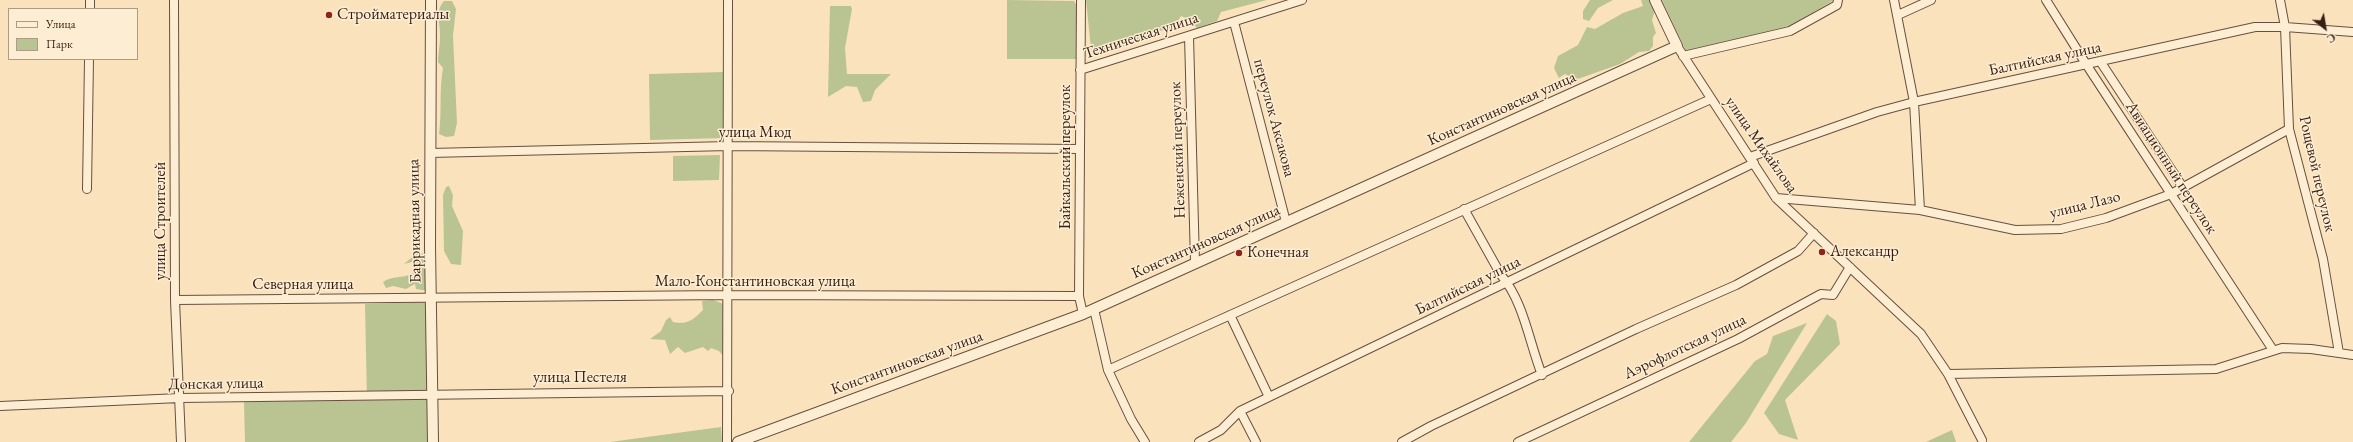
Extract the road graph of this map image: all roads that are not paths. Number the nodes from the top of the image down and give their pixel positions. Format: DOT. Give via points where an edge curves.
graph roads {
  1 [pos="174,0"];
  2 [pos="431,0"];
  3 [pos="728,0"];
  4 [pos="1081,0"];
  5 [pos="1302,0"];
  6 [pos="1655,0"];
  7 [pos="1838,0"];
  8 [pos="1894,0"];
  9 [pos="1931,0"];
  10 [pos="2046,0"];
  11 [pos="2280,0"];
  12 [pos="1898,15"];
  13 [pos="1234,22"];
  14 [pos="2285,27"];
  15 [pos="2353,32"];
  16 [pos="1189,36"];
  17 [pos="1677,46"];
  18 [pos="1683,56"];
  19 [pos="89,60"];
  20 [pos="2100,61"];
  21 [pos="2086,64"];
  22 [pos="1080,70"];
  23 [pos="1711,99"];
  24 [pos="1914,102"];
  25 [pos="2288,129"];
  26 [pos="729,146"];
  27 [pos="1080,149"];
  28 [pos="430,153"];
  29 [pos="1752,160"];
  30 [pos="2182,186"];
  31 [pos="87,189"];
  32 [pos="2171,194"];
  33 [pos="1776,198"];
  34 [pos="1464,209"];
  35 [pos="1920,210"];
  36 [pos="1286,222"];
  37 [pos="1814,233"];
  38 [pos="1195,263"];
  39 [pos="1850,267"];
  40 [pos="1507,282"];
  41 [pos="727,295"];
  42 [pos="1079,296"];
  43 [pos="431,298"];
  44 [pos="175,300"];
  45 [pos="1094,309"];
  46 [pos="1083,314"];
  47 [pos="1230,315"];
  48 [pos="2273,350"];
  49 [pos="2339,354"];
  50 [pos="2353,355"];
  51 [pos="1108,370"];
  52 [pos="1948,374"];
  53 [pos="1542,375"];
  54 [pos="729,391"];
  55 [pos="432,394"];
  56 [pos="1269,397"];
  57 [pos="180,398"];
  58 [pos="0,406"];
  59 [pos="1240,411"];
  60 [pos="1982,440"];
  61 [pos="181,442"];
  62 [pos="433,442"];
  63 [pos="727,442"];
  64 [pos="738,442"];
  65 [pos="1145,442"];
  66 [pos="1199,442"];
  67 [pos="1256,442"];
  68 [pos="1402,442"];
  69 [pos="1518,442"];
  1 -- 44 [label="street, улица Строителей"];
  2 -- 28 [label="street, Баррикадная улица"];
  3 -- 26 [label="street"];
  4 -- 22 [label="street, Байкальский переулок"];
  5 -- 13 [label="street, Техническая улица"];
  6 -- 17 [label="street, улица Михайлова"];
  7 -- 18 [label="street" via="1837,5 1790,31"];
  8 -- 12 [label="street"];
  9 -- 12 [label="street"];
  10 -- 21 [label="street, Авиационный переулок"];
  11 -- 14 [label="street, Рощевой переулок"];
  12 -- 24 [label="street"];
  13 -- 16 [label="street, Техническая улица"];
  13 -- 36 [label="street, переулок Аксакова"];
  14 -- 15 [label="street, Балтийская улица"];
  14 -- 20 [label="street, Балтийская улица" via="2255,27"];
  14 -- 25 [label="street, Рощевой переулок"];
  16 -- 22 [label="street, Техническая улица"];
  16 -- 38 [label="street, Неженский переулок"];
  17 -- 18 [label="street, улица Михайлова"];
  17 -- 36 [label="street, Константиновская улица"];
  18 -- 23 [label="street, улица Михайлова"];
  19 -- 31 [label="street"];
  20 -- 21 [label="street, Балтийская улица"];
  20 -- 30 [label="street, Авиационный переулок"];
  21 -- 24 [label="street, Балтийская улица"];
  21 -- 32 [label="street, Авиационный переулок"];
  22 -- 27 [label="street, Байкальский переулок"];
  23 -- 29 [label="street, улица Михайлова"];
  23 -- 34 [label="street"];
  24 -- 29 [label="street, Балтийская улица" via="1877,112"];
  24 -- 35 [label="street"];
  25 -- 30 [label="street, улица Лазо"];
  25 -- 49 [label="street, Рощевой переулок" via="2323,258"];
  26 -- 27 [label="street, улица Мюд"];
  26 -- 28 [label="street, улица Мюд"];
  26 -- 41 [label="street"];
  27 -- 42 [label="street, Байкальский переулок"];
  28 -- 43 [label="street, Баррикадная улица"];
  29 -- 33 [label="street, улица Михайлова"];
  29 -- 40 [label="street, Балтийская улица"];
  30 -- 32 [label="street, улица Лазо"];
  32 -- 35 [label="street, улица Лазо" via="2106,218 2061,229 2015,230"];
  32 -- 48 [label="street, Авиационный переулок"];
  33 -- 35 [label="street, улица Лазо"];
  33 -- 37 [label="street, улица Михайлова"];
  34 -- 40 [label="street"];
  34 -- 47 [label="street"];
  36 -- 38 [label="street, Константиновская улица"];
  37 -- 39 [label="street, улица Михайлова"];
  37 -- 53 [label="street" via="1798,251 1736,285 1636,329"];
  38 -- 45 [label="street, Константиновская улица"];
  39 -- 52 [label="street, улица Михайлова" via="1921,334"];
  39 -- 69 [label="street, Аэрофлотская улица" via="1833,295 1821,294 1738,339"];
  40 -- 53 [label="street" via="1523,316"];
  40 -- 56 [label="street, Балтийская улица"];
  41 -- 42 [label="street, Мало-Константиновская улица"];
  41 -- 43 [label="street, Мало-Константиновская улица"];
  41 -- 54 [label="street"];
  42 -- 46 [label="street, Байкальский переулок"];
  43 -- 44 [label="street, Северная улица"];
  43 -- 55 [label="street, Баррикадная улица"];
  44 -- 57 [label="street, улица Строителей"];
  45 -- 46 [label="street, Константиновская улица"];
  45 -- 51 [label="street"];
  46 -- 64 [label="street, Константиновская улица"];
  47 -- 51 [label="street"];
  47 -- 56 [label="street"];
  48 -- 49 [label="street" via="2311,349"];
  48 -- 52 [label="street" via="2216,369"];
  49 -- 50 [label="street"];
  51 -- 65 [label="street"];
  52 -- 60 [label="street, улица Михайлова"];
  53 -- 68 [label="street"];
  54 -- 55 [label="street, улица Пестеля"];
  54 -- 63 [label="street"];
  55 -- 57 [label="street, Донская улица"];
  55 -- 62 [label="street, Баррикадная улица"];
  56 -- 59 [label="street, Балтийская улица"];
  57 -- 58 [label="street, Донская улица"];
  57 -- 61 [label="street, улица Строителей"];
  59 -- 66 [label="street, Балтийская улица" via="1221,430"];
  59 -- 67 [label="street"];
}
